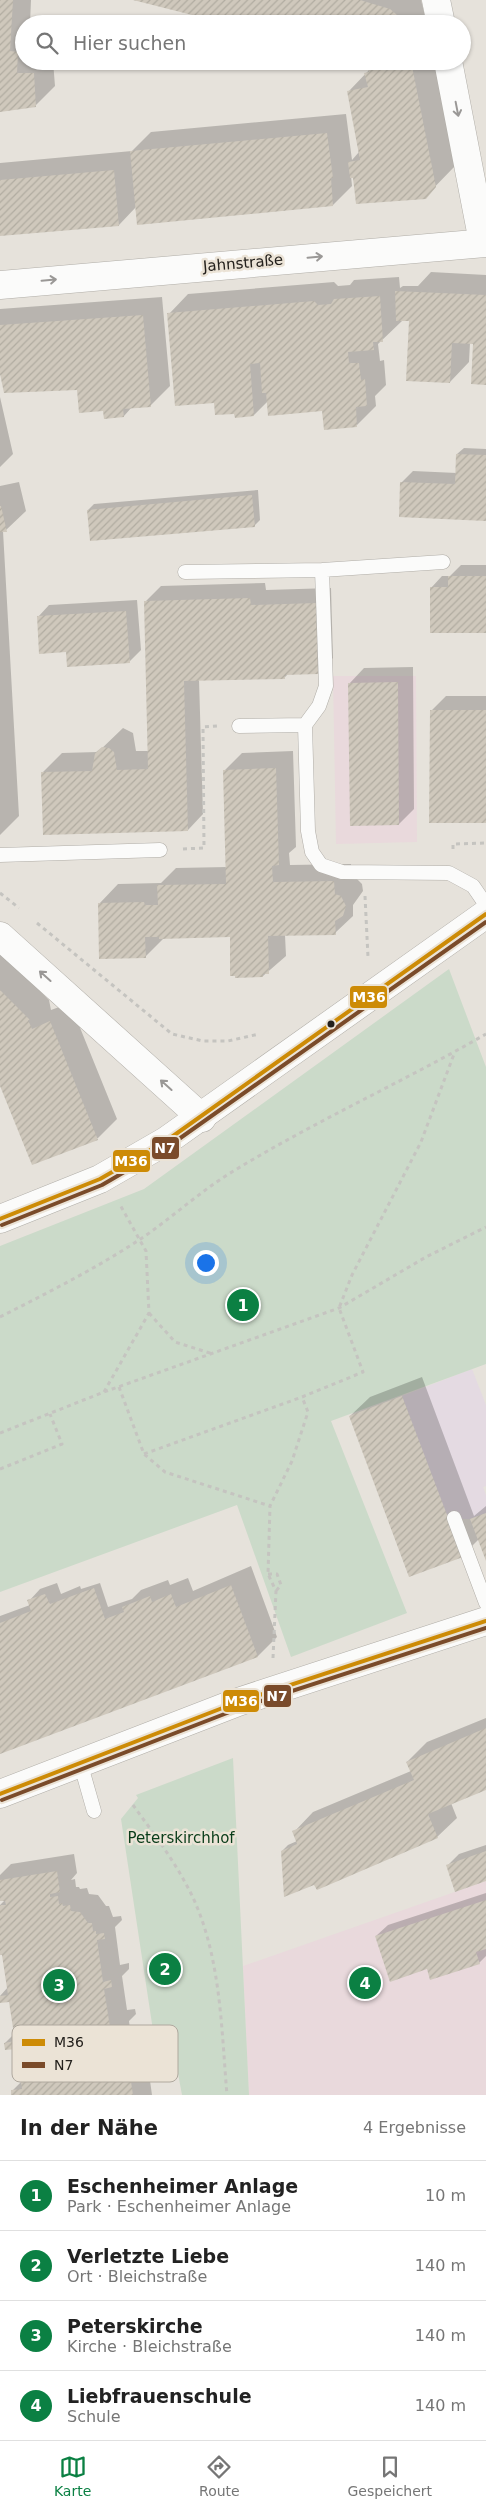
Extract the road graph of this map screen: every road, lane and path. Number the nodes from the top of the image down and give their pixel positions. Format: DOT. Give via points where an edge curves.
graph roads {
  1 [pos="436,0"];
  2 [pos="439,15"];
  3 [pos="450,70"];
  4 [pos="484,243"];
  5 [pos="0,285"];
  6 [pos="443,562"];
  7 [pos="322,570"];
  8 [pos="185,572"];
  9 [pos="305,725"];
  10 [pos="239,726"];
  11 [pos="453,844"];
  12 [pos="486,844"];
  13 [pos="160,850"];
  14 [pos="0,854"];
  15 [pos="364,873"];
  16 [pos="0,893"];
  17 [pos="486,905"];
  18 [pos="22,912"];
  19 [pos="486,914"];
  20 [pos="30,918"];
  21 [pos="0,936"];
  22 [pos="376,951"];
  23 [pos="368,957"];
  24 [pos="361,962"];
  25 [pos="262,1032"];
  26 [pos="486,1034"];
  27 [pos="454,1054"];
  28 [pos="202,1118"];
  29 [pos="129,1163"];
  30 [pos="0,1219"];
  31 [pos="486,1227"];
  32 [pos="138,1240"];
  33 [pos="339,1308"];
  34 [pos="149,1313"];
  35 [pos="0,1317"];
  36 [pos="215,1354"];
  37 [pos="119,1387"];
  38 [pos="104,1392"];
  39 [pos="302,1397"];
  40 [pos="50,1414"];
  41 [pos="0,1433"];
  42 [pos="144,1454"];
  43 [pos="0,1469"];
  44 [pos="270,1506"];
  45 [pos="454,1518"];
  46 [pos="268,1574"];
  47 [pos="276,1591"];
  48 [pos="486,1603"];
  49 [pos="486,1621"];
  50 [pos="273,1658"];
  51 [pos="80,1762"];
  52 [pos="0,1794"];
  53 [pos="133,1805"];
  54 [pos="94,1811"];
  55 [pos="226,2095"];
  1 -- 2 [label="main road"];
  3 -- 4 [label="main road, one-way"];
  5 -- 4 [label="main road, Jahnstraße, one-way"];
  6 -- 7 [label="lane"];
  7 -- 8 [label="lane"];
  7 -- 9 [label="lane" via="326,686 319,706"];
  9 -- 10 [label="lane"];
  9 -- 15 [label="lane" via="308,831 312,852 321,865 342,872"];
  10 -- 13 [label="path" via="203,727 204,848"];
  11 -- 12 [label="path"];
  13 -- 14 [label="lane"];
  15 -- 17 [label="lane" via="449,873 473,886"];
  15 -- 23 [label="path"];
  16 -- 18 [label="path"];
  19 -- 28 [label="main road"];
  20 -- 25 [label="path" via="172,1034 203,1041 228,1041"];
  28 -- 21 [label="main road, one-way"];
  22 -- 23 [label="path"];
  23 -- 24 [label="path"];
  26 -- 27 [label="path"];
  27 -- 32 [label="path" via="312,1127 226,1176"];
  27 -- 33 [label="path" via="421,1142 352,1275"];
  28 -- 29 [label="main road"];
  29 -- 30 [label="main road" via="69,1193"];
  29 -- 32 [label="path" via="115,1197"];
  31 -- 33 [label="path" via="426,1257"];
  32 -- 34 [label="path" via="146,1251"];
  32 -- 35 [label="path"];
  33 -- 36 [label="path"];
  33 -- 39 [label="path" via="363,1372"];
  34 -- 36 [label="path" via="175,1342"];
  34 -- 38 [label="path"];
  36 -- 37 [label="path"];
  37 -- 38 [label="path"];
  37 -- 42 [label="path"];
  38 -- 40 [label="path"];
  39 -- 42 [label="path"];
  39 -- 44 [label="path" via="308,1412 292,1461"];
  40 -- 41 [label="path"];
  40 -- 43 [label="path" via="62,1444"];
  42 -- 44 [label="path" via="165,1472"];
  44 -- 46 [label="path"];
  45 -- 48 [label="lane"];
  46 -- 47 [label="path"];
  46 -- 47 [label="path" via="278,1574 281,1584"];
  47 -- 50 [label="path"];
  49 -- 51 [label="main road" via="238,1702"];
  51 -- 52 [label="main road"];
  51 -- 54 [label="lane"];
  53 -- 55 [label="path" via="186,1883 210,1945 220,2010"];
}
